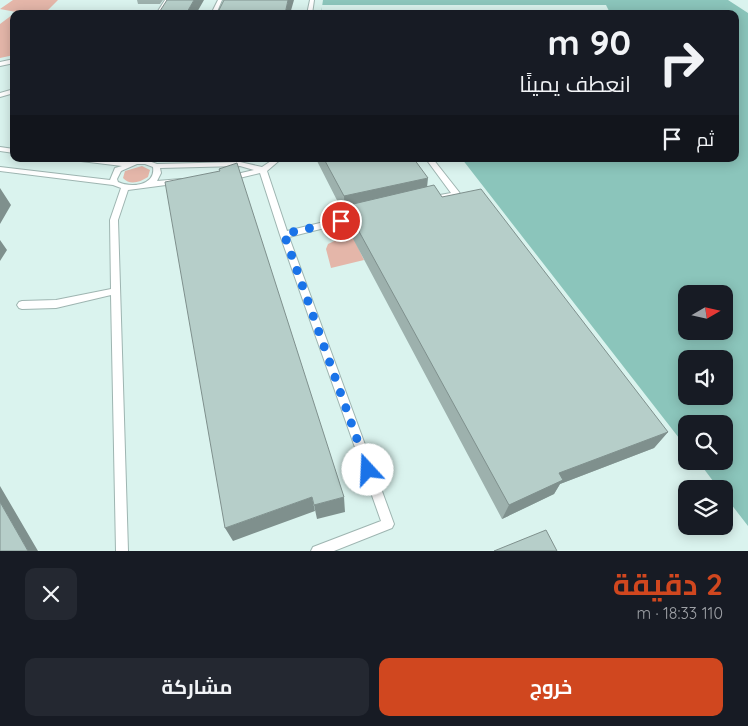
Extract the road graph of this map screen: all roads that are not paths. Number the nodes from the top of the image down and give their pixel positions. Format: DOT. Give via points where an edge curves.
graph roads {
  1 [pos="109,162"];
  2 [pos="137,162"];
  3 [pos="149,162"];
  4 [pos="274,162"];
  5 [pos="432,162"];
  6 [pos="128,164"];
  7 [pos="156,166"];
  8 [pos="0,169"];
  9 [pos="263,170"];
  10 [pos="218,179"];
  11 [pos="188,181"];
  12 [pos="115,183"];
  13 [pos="148,184"];
  14 [pos="125,188"];
  15 [pos="427,200"];
  16 [pos="370,214"];
  17 [pos="284,234"];
  18 [pos="116,291"];
  19 [pos="22,305"];
  20 [pos="122,551"];
  21 [pos="317,551"];
  1 -- 6 [label="lane"];
  2 -- 6 [label="lane"];
  3 -- 7 [label="lane"];
  4 -- 9 [label="lane"];
  5 -- 15 [label="lane" via="456,194"];
  6 -- 12 [label="lane" via="114,174"];
  7 -- 9 [label="lane" via="240,164"];
  7 -- 13 [label="lane" via="157,175"];
  8 -- 12 [label="lane"];
  9 -- 10 [label="lane" via="237,178"];
  9 -- 17 [label="lane"];
  11 -- 13 [label="lane"];
  12 -- 14 [label="lane"];
  13 -- 14 [label="lane"];
  14 -- 18 [label="lane" via="114,220"];
  16 -- 17 [label="lane"];
  17 -- 21 [label="lane" via="388,524"];
  18 -- 19 [label="lane" via="56,304"];
  18 -- 20 [label="lane"];
}
